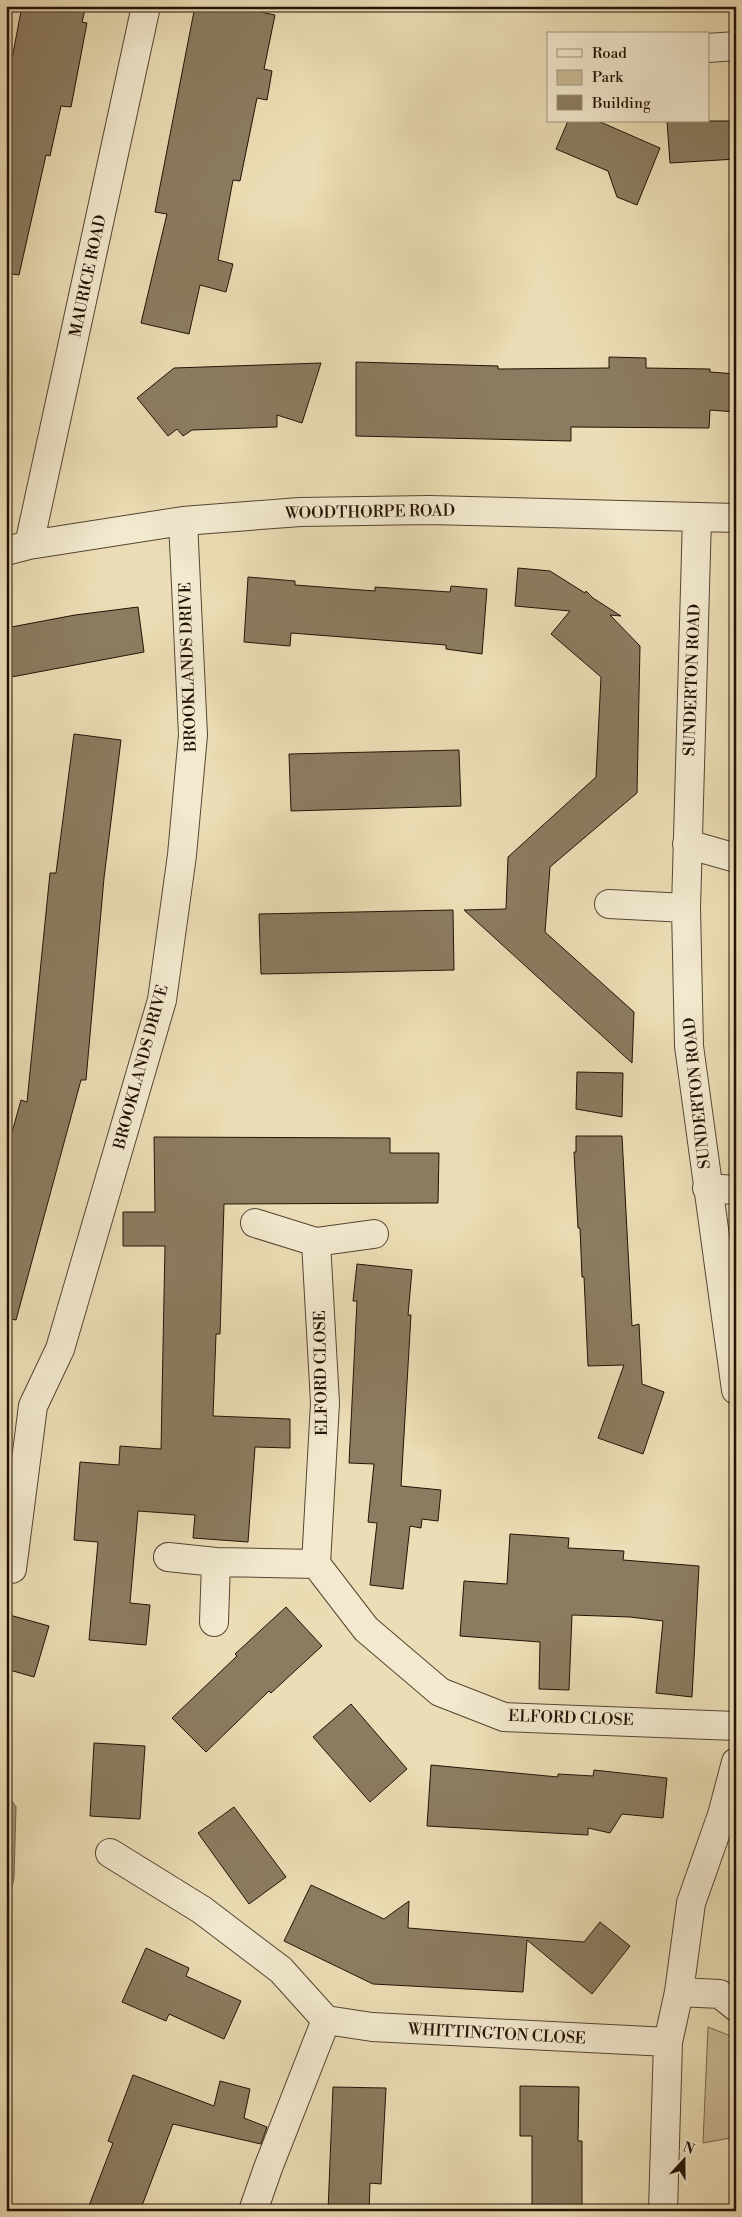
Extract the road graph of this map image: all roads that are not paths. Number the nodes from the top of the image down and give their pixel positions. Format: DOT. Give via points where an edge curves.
graph roads {
  1 [pos="146,6"];
  2 [pos="736,46"];
  3 [pos="710,48"];
  4 [pos="697,517"];
  5 [pos="736,518"];
  6 [pos="183,521"];
  7 [pos="18,548"];
  8 [pos="687,844"];
  9 [pos="736,858"];
  10 [pos="609,904"];
  11 [pos="686,908"];
  12 [pos="707,1188"];
  13 [pos="736,1190"];
  14 [pos="255,1223"];
  15 [pos="374,1234"];
  16 [pos="316,1242"];
  17 [pos="736,1390"];
  18 [pos="168,1557"];
  19 [pos="216,1562"];
  20 [pos="316,1564"];
  21 [pos="12,1569"];
  22 [pos="214,1622"];
  23 [pos="736,1726"];
  24 [pos="736,1762"];
  25 [pos="729,1817"];
  26 [pos="110,1853"];
  27 [pos="679,1992"];
  28 [pos="736,2007"];
  29 [pos="326,2020"];
  30 [pos="668,2042"];
  31 [pos="253,2211"];
  32 [pos="663,2211"];
  1 -- 7 [label="street, MAURICE ROAD"];
  2 -- 3 [label="street"];
  4 -- 5 [label="street, WOODTHORPE ROAD"];
  4 -- 6 [label="street, WOODTHORPE ROAD" via="429,510 300,512"];
  4 -- 8 [label="street, SUNDERTON ROAD"];
  6 -- 7 [label="street, WOODTHORPE ROAD"];
  6 -- 21 [label="street, BROOKLANDS DRIVE" via="193,735 182,855 162,1000 60,1349 33,1406"];
  8 -- 9 [label="street"];
  8 -- 11 [label="street, SUNDERTON ROAD"];
  10 -- 11 [label="street"];
  11 -- 12 [label="street, SUNDERTON ROAD" via="689,1046"];
  12 -- 13 [label="street, SUNDERTON ROAD"];
  12 -- 17 [label="street, SUNDERTON ROAD"];
  14 -- 16 [label="street"];
  15 -- 16 [label="street"];
  16 -- 20 [label="street, ELFORD CLOSE" via="325,1403"];
  18 -- 19 [label="street"];
  19 -- 20 [label="street"];
  19 -- 22 [label="street"];
  20 -- 23 [label="street, ELFORD CLOSE" via="366,1629 440,1692 504,1717"];
  24 -- 25 [label="street"];
  25 -- 27 [label="street" via="691,1903"];
  26 -- 29 [label="street" via="202,1910 281,1970"];
  27 -- 28 [label="street" via="720,1994"];
  27 -- 30 [label="street"];
  29 -- 30 [label="street, WHITTINGTON CLOSE" via="372,2027"];
  29 -- 31 [label="street"];
  30 -- 32 [label="street"];
}
